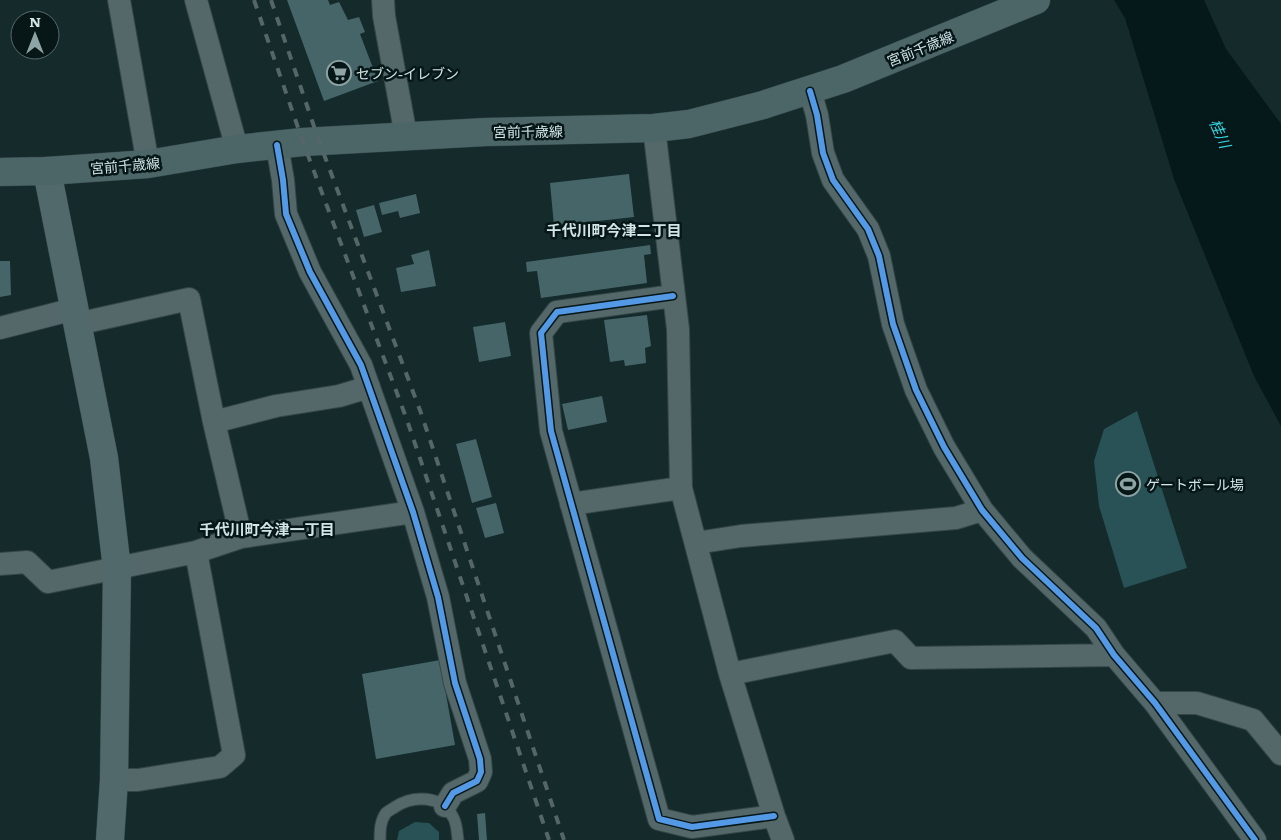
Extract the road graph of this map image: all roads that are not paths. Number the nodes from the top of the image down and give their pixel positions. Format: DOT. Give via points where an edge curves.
graph roads {
  1 [pos="119,0"];
  2 [pos="196,0"];
  3 [pos="383,0"];
  4 [pos="1036,0"];
  5 [pos="810,91"];
  6 [pos="654,128"];
  7 [pos="406,136"];
  8 [pos="277,145"];
  9 [pos="237,149"];
  10 [pos="148,164"];
  11 [pos="48,171"];
  12 [pos="0,172"];
  13 [pos="673,296"];
  14 [pos="75,316"];
  15 [pos="0,328"];
  16 [pos="369,388"];
  17 [pos="214,422"];
  18 [pos="681,488"];
  19 [pos="572,504"];
  20 [pos="982,510"];
  21 [pos="413,512"];
  22 [pos="241,537"];
  23 [pos="696,543"];
  24 [pos="196,552"];
  25 [pos="0,564"];
  26 [pos="117,569"];
  27 [pos="1114,655"];
  28 [pos="730,674"];
  29 [pos="1155,703"];
  30 [pos="1281,754"];
  31 [pos="114,780"];
  32 [pos="445,806"];
  33 [pos="774,816"];
  34 [pos="110,840"];
  35 [pos="380,840"];
  36 [pos="458,840"];
  37 [pos="783,840"];
  38 [pos="1255,840"];
  1 -- 10 [label="street"];
  2 -- 9 [label="street"];
  3 -- 7 [label="street"];
  4 -- 5 [label="main road, 宮前千歳線"];
  5 -- 6 [label="main road, 宮前千歳線" via="689,124"];
  5 -- 20 [label="street" via="823,154 833,180 868,229 880,256 893,324 916,390 944,447"];
  6 -- 7 [label="main road, 宮前千歳線"];
  6 -- 13 [label="street"];
  7 -- 8 [label="main road, 宮前千歳線"];
  8 -- 9 [label="main road, 宮前千歳線"];
  8 -- 16 [label="street" via="286,214 310,272 361,365"];
  9 -- 10 [label="main road, 宮前千歳線"];
  10 -- 11 [label="main road, 宮前千歳線"];
  11 -- 12 [label="main road, 宮前千歳線"];
  11 -- 14 [label="street"];
  13 -- 18 [label="street" via="678,329"];
  13 -- 19 [label="street" via="557,312 541,333 551,431"];
  14 -- 15 [label="street"];
  14 -- 17 [label="street" via="189,299"];
  14 -- 26 [label="street" via="104,458"];
  16 -- 17 [label="street"];
  16 -- 21 [label="street"];
  17 -- 22 [label="street"];
  18 -- 19 [label="street"];
  18 -- 23 [label="street"];
  19 -- 33 [label="street" via="659,819 692,828"];
  20 -- 23 [label="street" via="956,518 741,536"];
  20 -- 27 [label="street" via="1022,558 1096,628"];
  21 -- 22 [label="street"];
  21 -- 32 [label="street" via="438,596 455,684 480,759 481,772 477,781 453,793"];
  22 -- 24 [label="street"];
  23 -- 28 [label="street"];
  24 -- 26 [label="street"];
  24 -- 31 [label="street" via="234,755 220,767 138,780"];
  25 -- 26 [label="street" via="27,562 48,582"];
  26 -- 31 [label="street"];
  27 -- 28 [label="street" via="911,658 895,641"];
  27 -- 29 [label="street"];
  28 -- 33 [label="street"];
  29 -- 30 [label="street" via="1197,703 1253,720"];
  29 -- 38 [label="street"];
  31 -- 34 [label="street"];
  32 -- 35 [label="lane" via="434,800 416,798 402,802 386,812 380,827"];
  32 -- 36 [label="lane" via="454,817"];
  33 -- 37 [label="street"];
}
